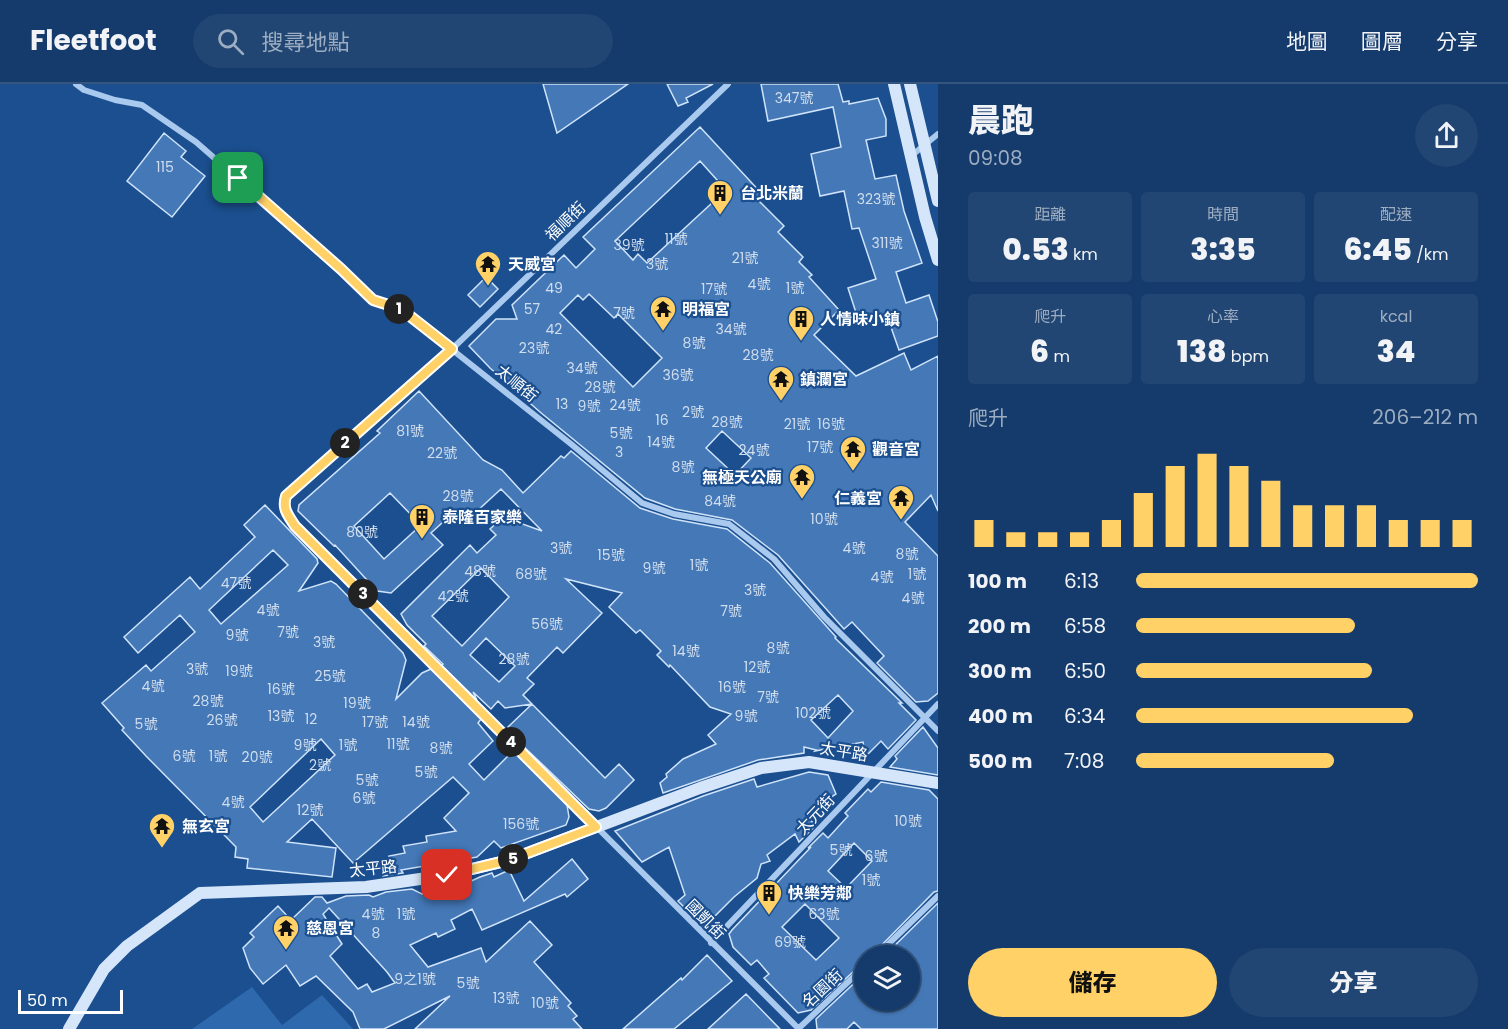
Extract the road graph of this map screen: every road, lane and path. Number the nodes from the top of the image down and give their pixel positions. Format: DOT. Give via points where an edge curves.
graph roads {
  1 [pos="76,84"];
  2 [pos="728,84"];
  3 [pos="894,84"];
  4 [pos="910,84"];
  5 [pos="938,134"];
  6 [pos="925,147"];
  7 [pos="911,156"];
  8 [pos="938,201"];
  9 [pos="938,260"];
  10 [pos="452,349"];
  11 [pos="286,496"];
  12 [pos="938,704"];
  13 [pos="924,718"];
  14 [pos="938,731"];
  15 [pos="873,772"];
  16 [pos="938,783"];
  17 [pos="596,827"];
  18 [pos="938,896"];
  19 [pos="711,943"];
  20 [pos="887,945"];
  21 [pos="854,977"];
  22 [pos="69,1029"];
  23 [pos="799,1029"];
  1 -- 10 [label="street, 太順街" via="84,90 142,105 196,142 373,300 401,309"];
  2 -- 10 [label="street, 福順街"];
  3 -- 7 [label="street"];
  4 -- 6 [label="street"];
  5 -- 6 [label="street"];
  6 -- 7 [label="street"];
  6 -- 8 [label="street"];
  7 -- 9 [label="street"];
  10 -- 11 [label="street, 福順街"];
  10 -- 13 [label="street, 太順街" via="642,503 674,514 729,524 774,559 824,617"];
  11 -- 17 [label="street, 國凱街" via="285,512 295,526"];
  12 -- 13 [label="street, 太元街"];
  13 -- 14 [label="street, 太順街"];
  13 -- 15 [label="street, 太元街"];
  15 -- 16 [label="street, 太平路"];
  15 -- 17 [label="street, 太平路" via="809,762 761,768"];
  15 -- 19 [label="street, 太元街"];
  17 -- 19 [label="street, 國凱街"];
  17 -- 22 [label="street, 太平路" via="509,860 447,875 366,887 200,893 127,946 104,969"];
  18 -- 20 [label="street"];
  19 -- 23 [label="street, 國凱街"];
  21 -- 23 [label="street, 名園街"];
}
